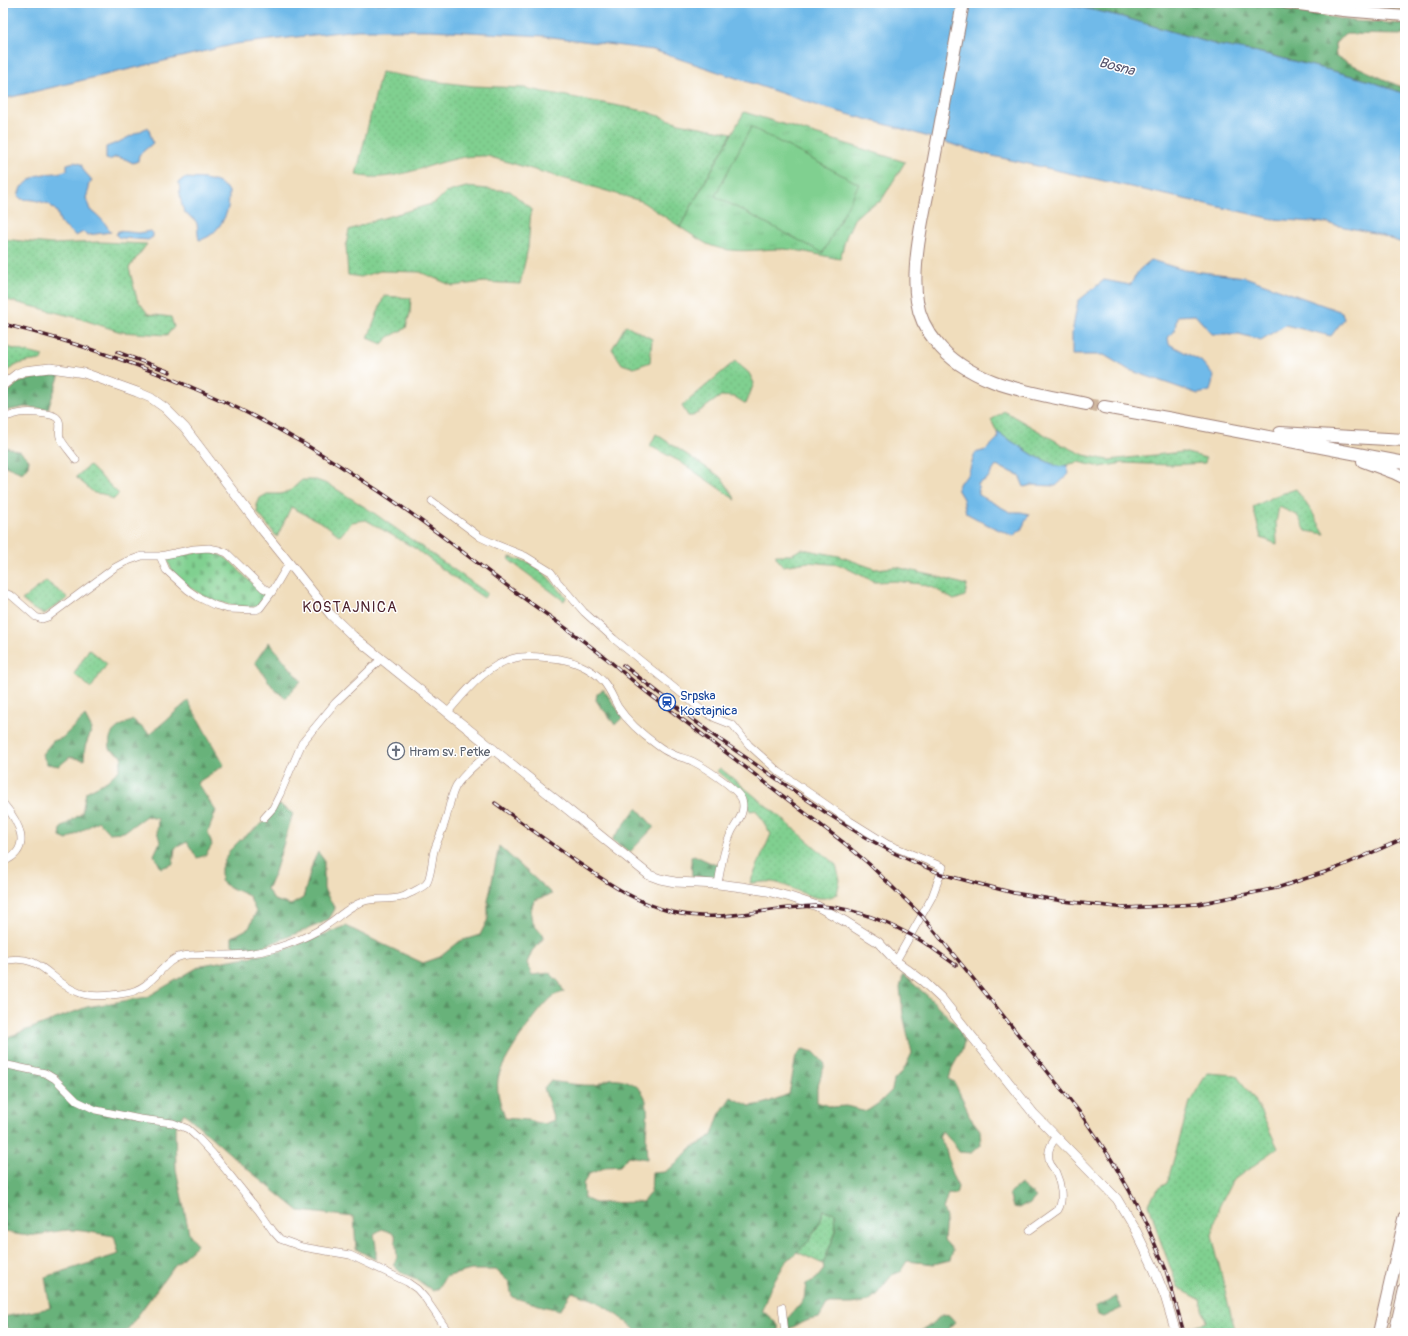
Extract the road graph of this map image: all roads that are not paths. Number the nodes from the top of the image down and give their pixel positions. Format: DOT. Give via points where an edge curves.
graph roads {
  1 [pos="963,3"];
  2 [pos="1285,3"];
  3 [pos="1405,16"];
  4 [pos="3,385"];
  5 [pos="1086,404"];
  6 [pos="1104,407"];
  7 [pos="3,418"];
  8 [pos="1221,428"];
  9 [pos="1405,440"];
  10 [pos="1313,445"];
  11 [pos="76,460"];
  12 [pos="1405,463"];
  13 [pos="1405,478"];
  14 [pos="432,501"];
  15 [pos="160,556"];
  16 [pos="289,563"];
  17 [pos="3,592"];
  18 [pos="272,592"];
  19 [pos="381,659"];
  20 [pos="448,712"];
  21 [pos="494,749"];
  22 [pos="3,803"];
  23 [pos="264,818"];
  24 [pos="3,862"];
  25 [pos="718,884"];
  26 [pos="896,961"];
  27 [pos="3,962"];
  28 [pos="3,1064"];
  29 [pos="1057,1137"];
  30 [pos="1405,1219"];
  31 [pos="1030,1230"];
  32 [pos="1405,1289"];
  33 [pos="782,1307"];
  34 [pos="449,1333"];
  35 [pos="785,1333"];
  36 [pos="1176,1333"];
  37 [pos="1378,1333"];
  38 [pos="1395,1333"];
  1 -- 5 [label="highway" via="916,262 917,301 922,321 936,342 963,366 981,377 1002,385"];
  2 -- 3 [label="main road"];
  4 -- 16 [label="main road" via="24,371 50,368 84,373 151,398 185,428"];
  6 -- 8 [label="highway"];
  7 -- 11 [label="street" via="29,411 53,415 60,423 59,436 62,442"];
  8 -- 9 [label="highway"];
  8 -- 10 [label="highway"];
  10 -- 12 [label="highway"];
  10 -- 13 [label="highway"];
  14 -- 26 [label="street" via="480,537 525,556 551,572 584,612 614,639 703,711 733,725 749,745 779,772 872,836 943,867 932,897"];
  15 -- 17 [label="street" via="142,556 125,562 42,619"];
  15 -- 18 [label="street" via="194,549 219,550 227,553 257,583"];
  15 -- 18 [label="street" via="166,570 198,597 214,605 228,609 256,610"];
  16 -- 18 [label="street"];
  16 -- 19 [label="main road" via="331,615"];
  19 -- 20 [label="main road"];
  19 -- 23 [label="street" via="335,704 302,743 273,808"];
  20 -- 21 [label="main road"];
  20 -- 25 [label="street" via="475,681 493,668 515,658 558,658 572,661 590,670 610,689 618,707 646,737 669,753 692,761 738,794 743,808 724,853"];
  21 -- 25 [label="main road" via="649,875 675,882"];
  21 -- 27 [label="street" via="461,781 452,795 434,852 428,883 402,897 361,902 327,926 273,949 255,953 180,956 151,982 139,990 127,993 81,994 38,964 19,959"];
  22 -- 24 [label="street" via="13,814 21,838 18,853"];
  25 -- 26 [label="main road" via="767,891 817,906 878,942"];
  26 -- 29 [label="main road" via="942,999 1034,1114"];
  28 -- 34 [label="street" via="44,1073 55,1079 77,1101 96,1110 173,1123 188,1129 213,1154 280,1239 302,1247 350,1255 407,1282 425,1298"];
  29 -- 31 [label="street" via="1050,1144 1048,1157 1058,1178 1061,1206"];
  29 -- 36 [label="main road" via="1117,1199 1152,1264"];
  30 -- 37 [label="highway"];
  32 -- 38 [label="highway"];
  33 -- 35 [label="street"];
}
